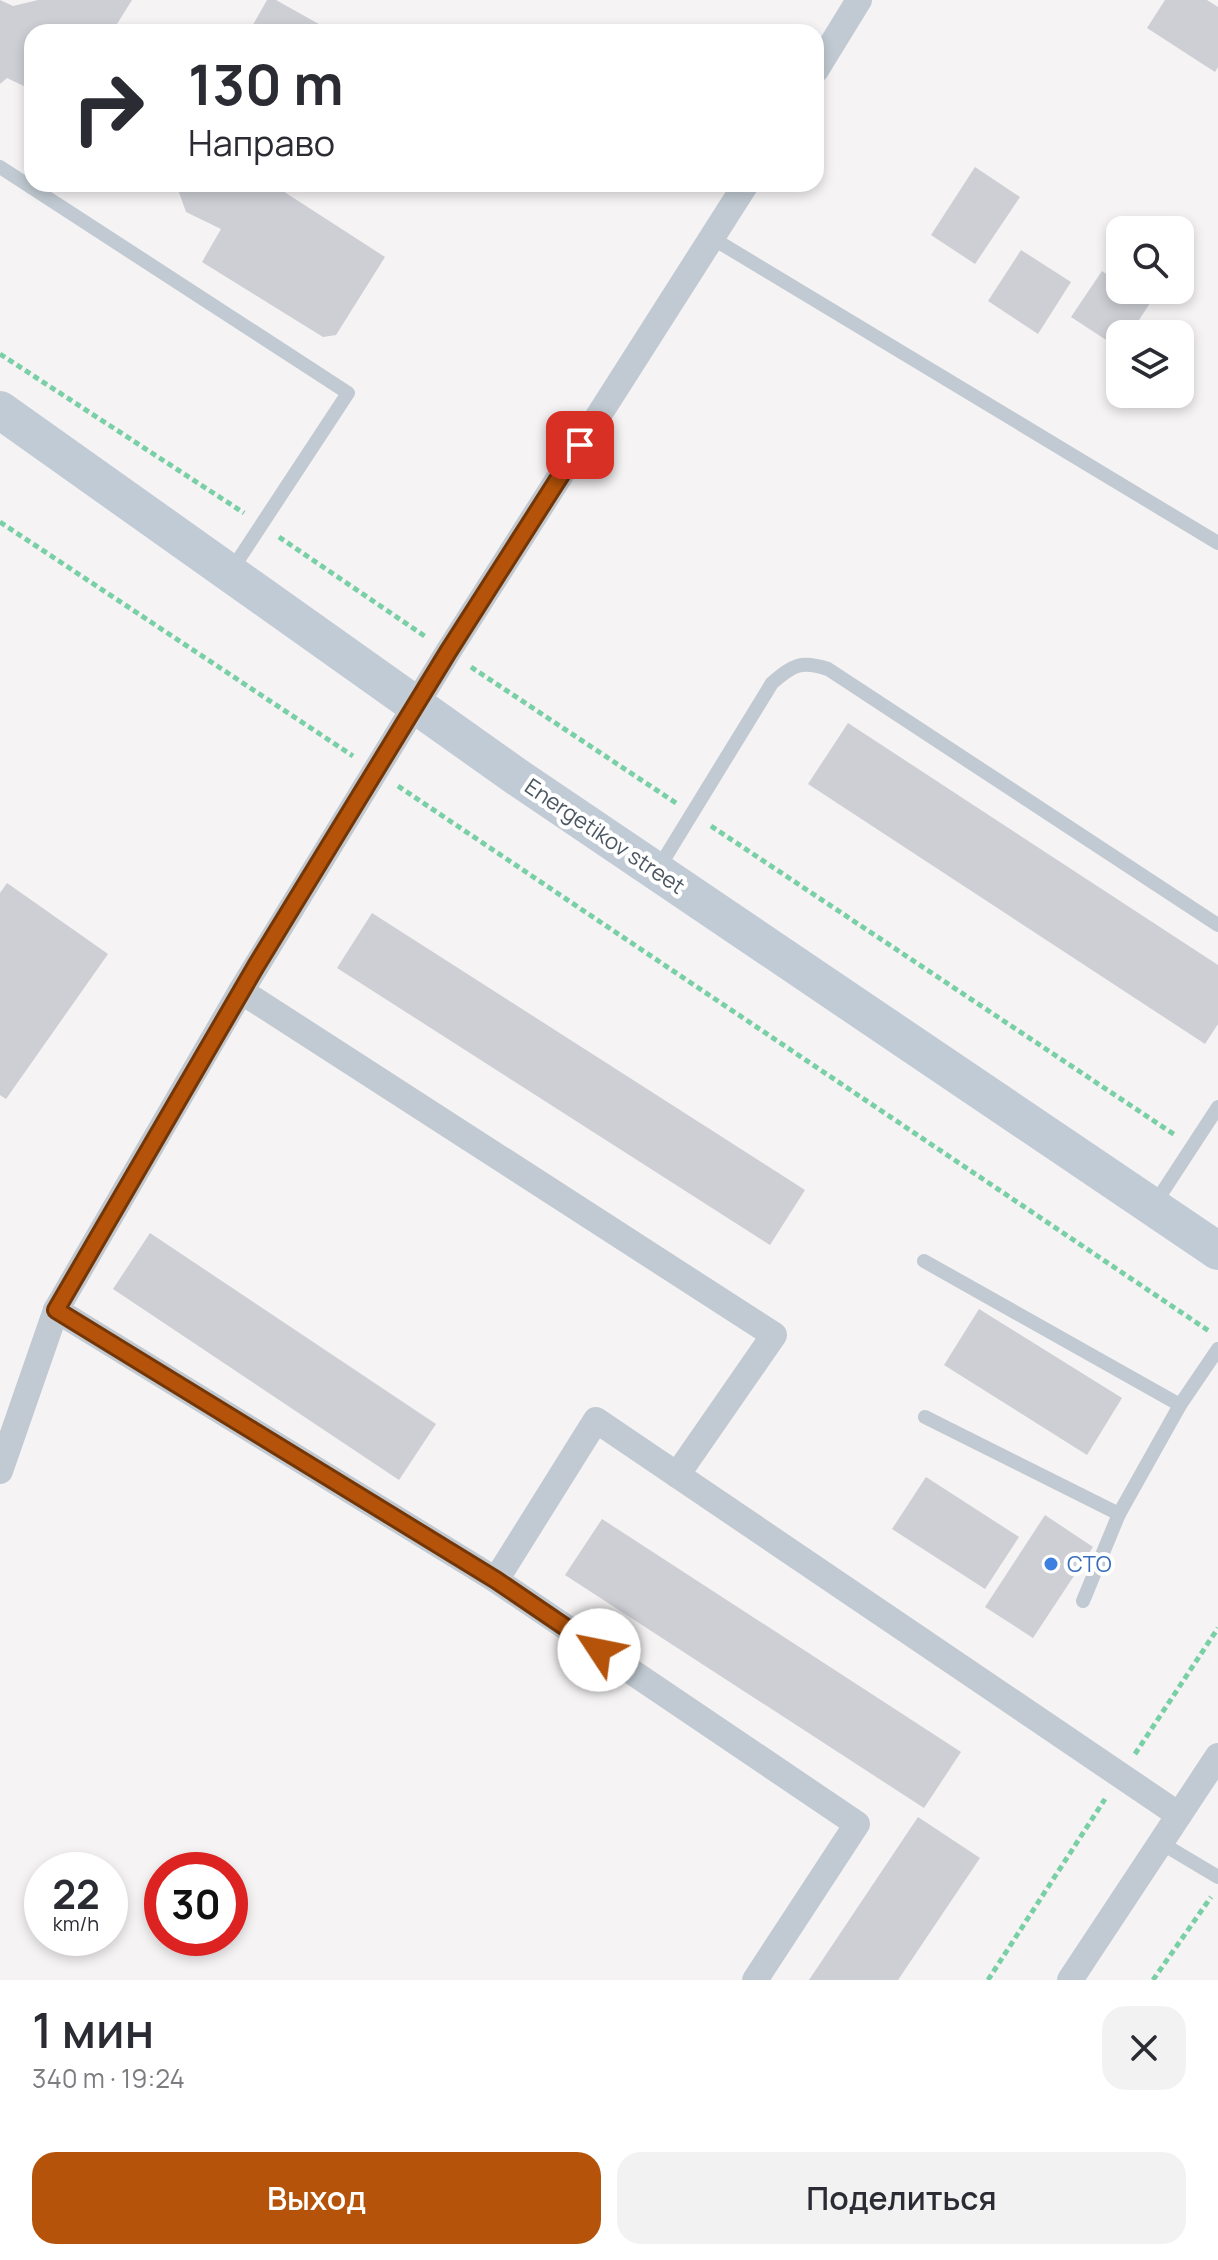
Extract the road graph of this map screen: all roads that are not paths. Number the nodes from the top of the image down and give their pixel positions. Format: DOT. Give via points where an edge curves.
graph roads {
  1 [pos="859,0"];
  2 [pos="824,57"];
  3 [pos="0,167"];
  4 [pos="24,183"];
  5 [pos="38,192"];
  6 [pos="741,192"];
  7 [pos="712,238"];
  8 [pos="0,410"];
  9 [pos="1218,543"];
  10 [pos="228,574"];
  11 [pos="417,703"];
  12 [pos="657,871"];
  13 [pos="1218,925"];
  14 [pos="241,991"];
  15 [pos="1218,1107"];
  16 [pos="1153,1205"];
  17 [pos="1218,1251"];
  18 [pos="924,1261"];
  19 [pos="56,1310"];
  20 [pos="1218,1349"];
  21 [pos="1180,1405"];
  22 [pos="925,1417"];
  23 [pos="0,1471"];
  24 [pos="677,1475"];
  25 [pos="1119,1514"];
  26 [pos="496,1580"];
  27 [pos="1083,1601"];
  28 [pos="1218,1756"];
  29 [pos="1179,1815"];
  30 [pos="1161,1843"];
  31 [pos="1218,1877"];
  32 [pos="755,1980"];
  33 [pos="1070,1980"];
  1 -- 2 [label="street"];
  3 -- 4 [label="lane"];
  5 -- 10 [label="lane" via="348,393"];
  6 -- 7 [label="street"];
  7 -- 9 [label="lane"];
  7 -- 11 [label="street"];
  8 -- 10 [label="main road, Energetikov street"];
  10 -- 11 [label="main road, Energetikov street"];
  11 -- 12 [label="main road, Energetikov street"];
  11 -- 14 [label="street"];
  12 -- 13 [label="lane" via="772,683 790,668 810,663 828,669"];
  12 -- 16 [label="main road, Energetikov street"];
  14 -- 19 [label="street"];
  14 -- 24 [label="street" via="774,1335"];
  15 -- 16 [label="lane"];
  16 -- 17 [label="main road, Energetikov street"];
  18 -- 21 [label="lane"];
  19 -- 23 [label="street"];
  19 -- 26 [label="street"];
  20 -- 21 [label="lane"];
  21 -- 25 [label="lane"];
  22 -- 25 [label="lane"];
  24 -- 26 [label="street" via="596,1420"];
  24 -- 29 [label="street"];
  25 -- 27 [label="lane"];
  26 -- 32 [label="street" via="857,1824"];
  28 -- 29 [label="street"];
  29 -- 30 [label="street"];
  30 -- 31 [label="lane"];
  30 -- 33 [label="street"];
}
